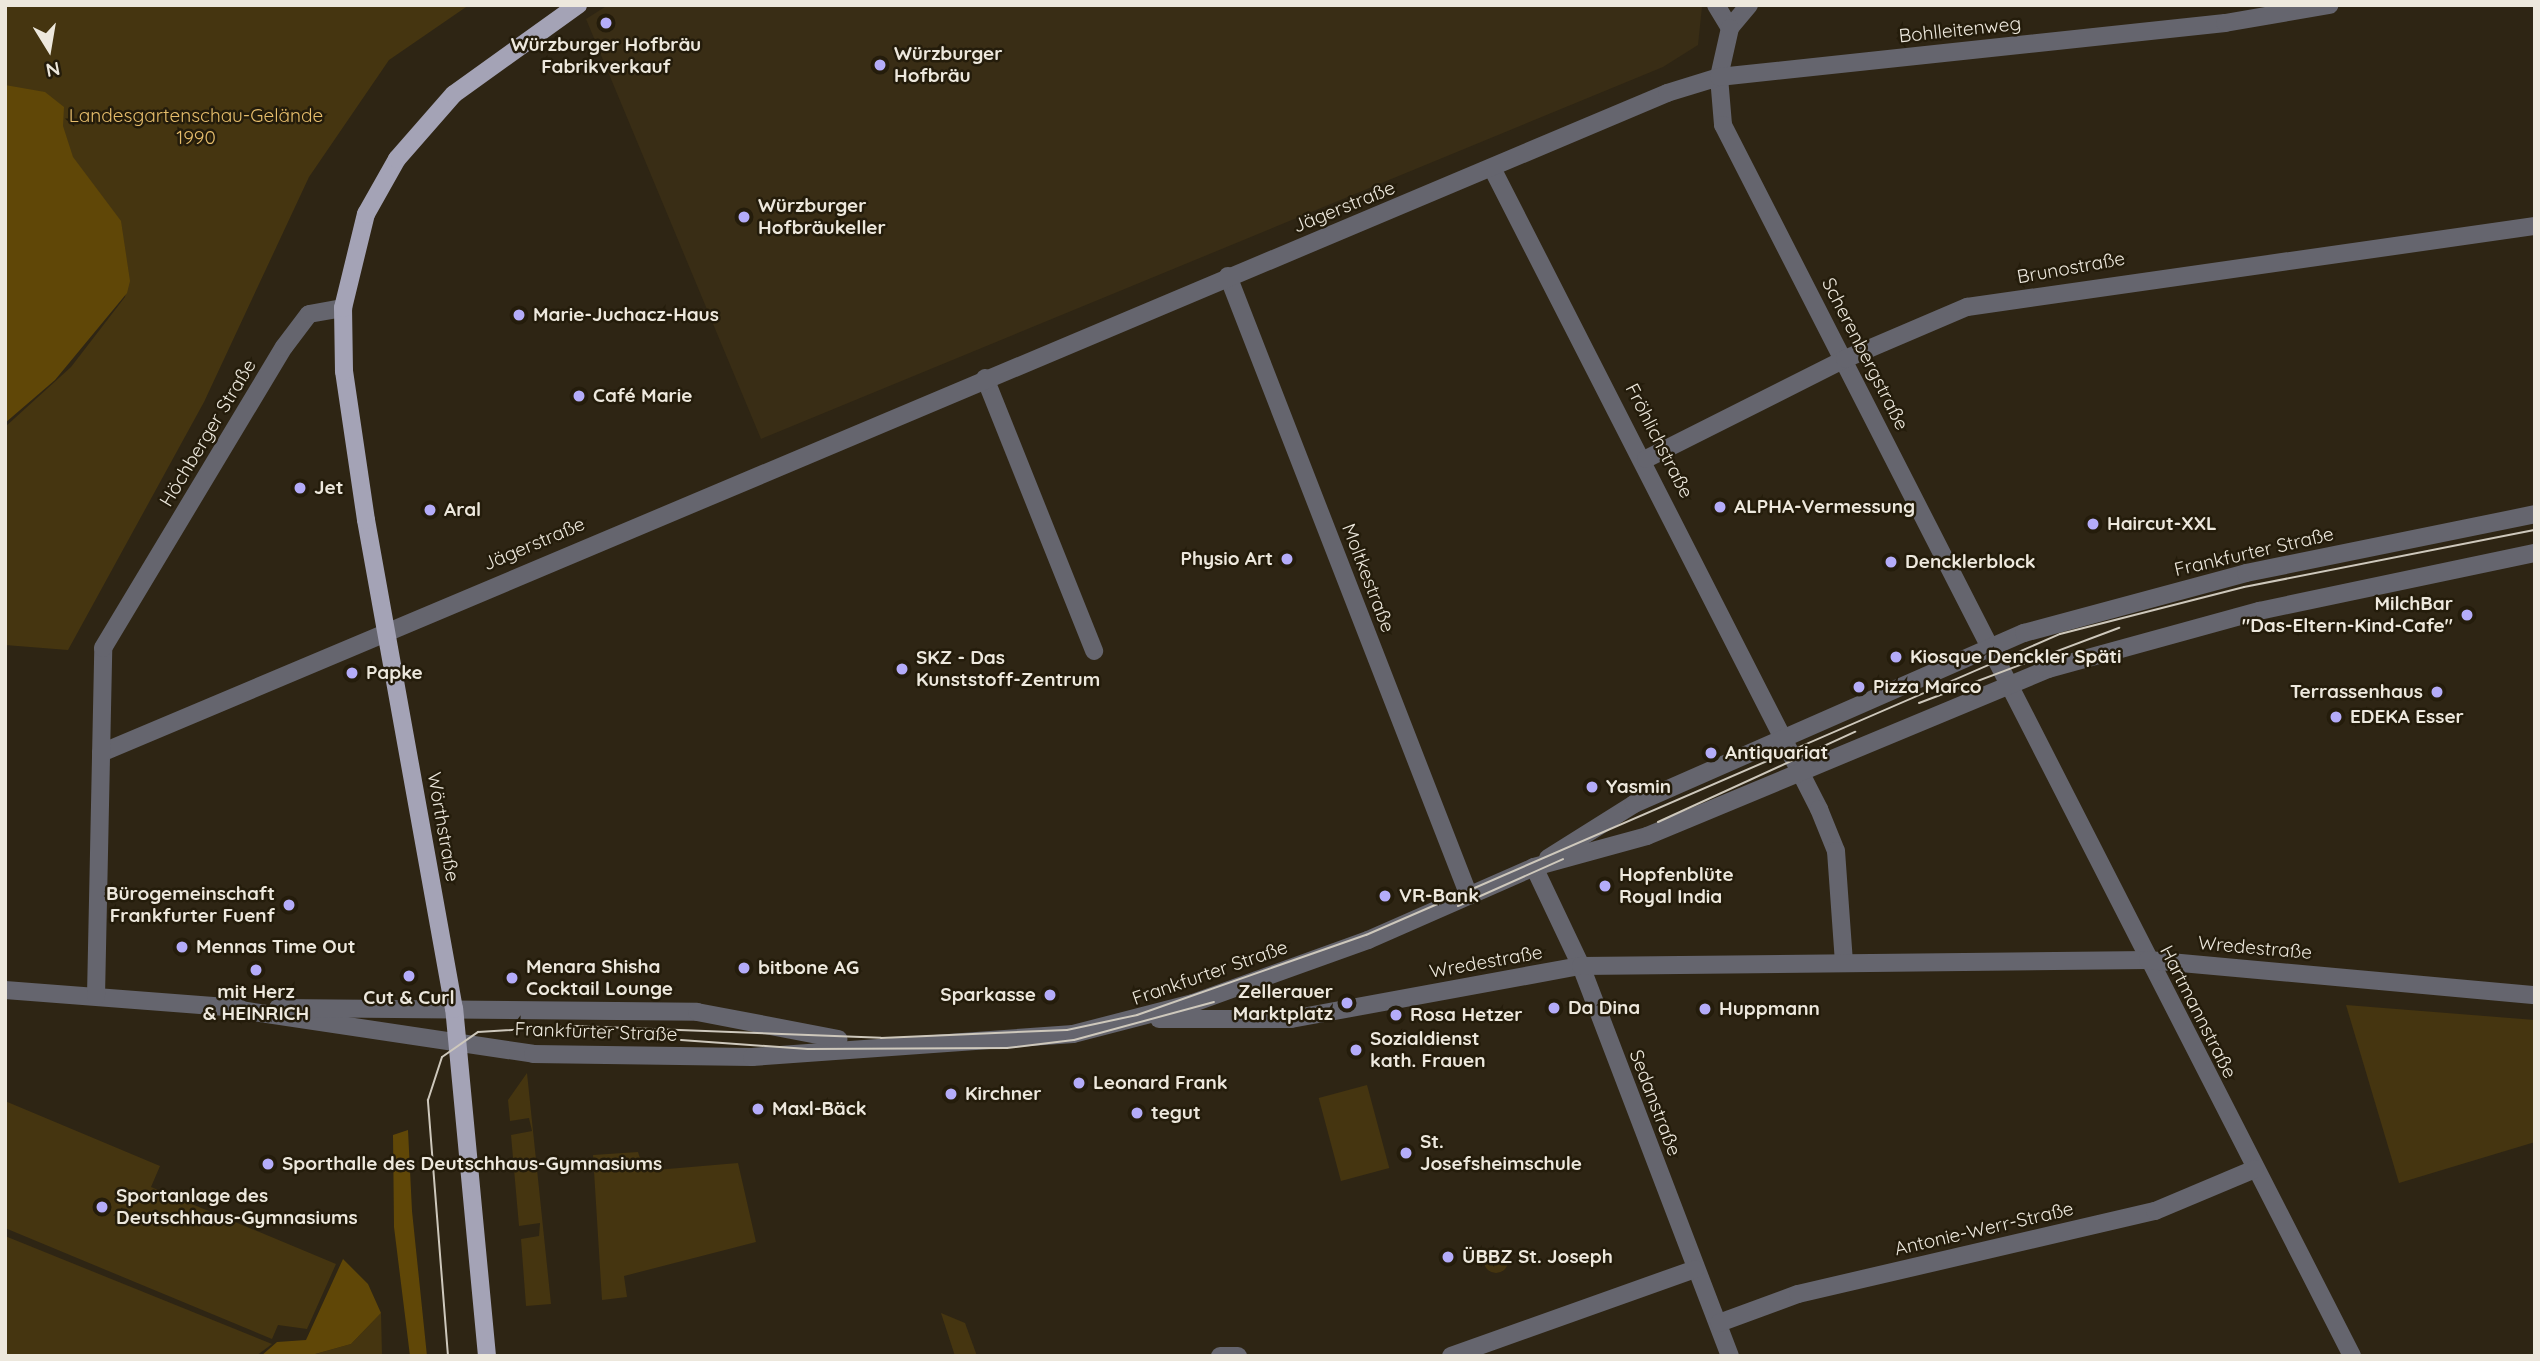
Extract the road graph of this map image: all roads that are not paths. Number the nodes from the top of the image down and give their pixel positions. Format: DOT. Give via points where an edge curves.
graph roads {
  1 [pos="578,5"];
  2 [pos="1716,5"];
  3 [pos="1749,5"];
  4 [pos="2329,5"];
  5 [pos="1730,28"];
  6 [pos="1719,77"];
  7 [pos="1492,168"];
  8 [pos="2535,226"];
  9 [pos="1228,276"];
  10 [pos="343,308"];
  11 [pos="1845,359"];
  12 [pos="985,378"];
  13 [pos="1646,459"];
  14 [pos="2535,514"];
  15 [pos="2535,553"];
  16 [pos="388,628"];
  17 [pos="1987,647"];
  18 [pos="1094,651"];
  19 [pos="2005,689"];
  20 [pos="1784,736"];
  21 [pos="101,753"];
  22 [pos="1801,771"];
  23 [pos="1534,867"];
  24 [pos="1469,896"];
  25 [pos="2148,960"];
  26 [pos="1844,963"];
  27 [pos="1581,966"];
  28 [pos="5,990"];
  29 [pos="2535,995"];
  30 [pos="96,996"];
  31 [pos="227,1008"];
  32 [pos="454,1009"];
  33 [pos="1139,1020"];
  34 [pos="458,1044"];
  35 [pos="882,1044"];
  36 [pos="2255,1169"];
  37 [pos="1695,1269"];
  38 [pos="1719,1323"];
  39 [pos="487,1356"];
  40 [pos="1220,1356"];
  41 [pos="1237,1356"];
  42 [pos="1451,1356"];
  43 [pos="1730,1356"];
  44 [pos="2352,1356"];
  1 -- 10 [label="main road" via="454,94 397,159 366,215"];
  2 -- 5 [label="street"];
  3 -- 5 [label="street"];
  4 -- 6 [label="street, Bohlleitenweg" via="2198,26"];
  5 -- 6 [label="street, Scherenbergstraße"];
  6 -- 7 [label="street, Jägerstraße"];
  6 -- 11 [label="street, Scherenbergstraße" via="1723,125"];
  7 -- 9 [label="street, Jägerstraße"];
  7 -- 13 [label="street, Fröhlichstraße"];
  8 -- 11 [label="street, Brunostraße" via="1967,307"];
  9 -- 12 [label="street, Jägerstraße"];
  9 -- 24 [label="street, Moltkestraße"];
  10 -- 16 [label="main road, Wörthstraße" via="344,371"];
  10 -- 21 [label="street, Höchberger Straße" via="309,314 284,347 103,648"];
  11 -- 13 [label="street, Brunostraße"];
  11 -- 17 [label="street, Scherenbergstraße"];
  12 -- 16 [label="street, Jägerstraße"];
  12 -- 18 [label="street"];
  13 -- 20 [label="street, Fröhlichstraße"];
  14 -- 17 [label="street, Frankfurter Straße" via="2246,573"];
  15 -- 19 [label="street, Frankfurter Straße" via="2233,617 2128,644"];
  16 -- 21 [label="street, Jägerstraße"];
  16 -- 32 [label="main road, Wörthstraße"];
  17 -- 19 [label="street"];
  17 -- 20 [label="street, Frankfurter Straße"];
  19 -- 22 [label="street, Frankfurter Straße"];
  19 -- 25 [label="street, Hartmannstraße"];
  20 -- 22 [label="street"];
  20 -- 23 [label="street, Frankfurter Straße" via="1633,804"];
  21 -- 30 [label="street, Höchberger Straße"];
  22 -- 23 [label="street, Frankfurter Straße" via="1647,836"];
  22 -- 26 [label="street" via="1836,851"];
  23 -- 24 [label="street, Frankfurter Straße"];
  23 -- 27 [label="street, Sedanstraße"];
  24 -- 33 [label="street, Frankfurter Straße" via="1368,940"];
  25 -- 26 [label="street, Wredestraße"];
  25 -- 29 [label="street, Wredestraße"];
  25 -- 36 [label="street, Hartmannstraße"];
  26 -- 27 [label="street, Wredestraße"];
  27 -- 33 [label="street, Wredestraße" via="1291,1019"];
  27 -- 37 [label="street, Sedanstraße"];
  28 -- 30 [label="street, Frankfurter Straße"];
  30 -- 31 [label="street, Frankfurter Straße"];
  31 -- 32 [label="street, Frankfurter Straße"];
  31 -- 34 [label="street, Frankfurter Straße"];
  32 -- 34 [label="main road, Wörthstraße"];
  32 -- 35 [label="street, Frankfurter Straße" via="697,1012"];
  33 -- 35 [label="street, Frankfurter Straße" via="1009,1041"];
  34 -- 35 [label="street, Frankfurter Straße" via="533,1054 741,1056"];
  34 -- 39 [label="main road, Wörthstraße"];
  36 -- 38 [label="street, Antonie-Werr-Straße" via="2155,1211 1798,1294"];
  36 -- 44 [label="street, Hartmannstraße"];
  37 -- 38 [label="street, Sedanstraße"];
  37 -- 42 [label="street"];
  38 -- 43 [label="street, Sedanstraße"];
  40 -- 41 [label="street"];
}
